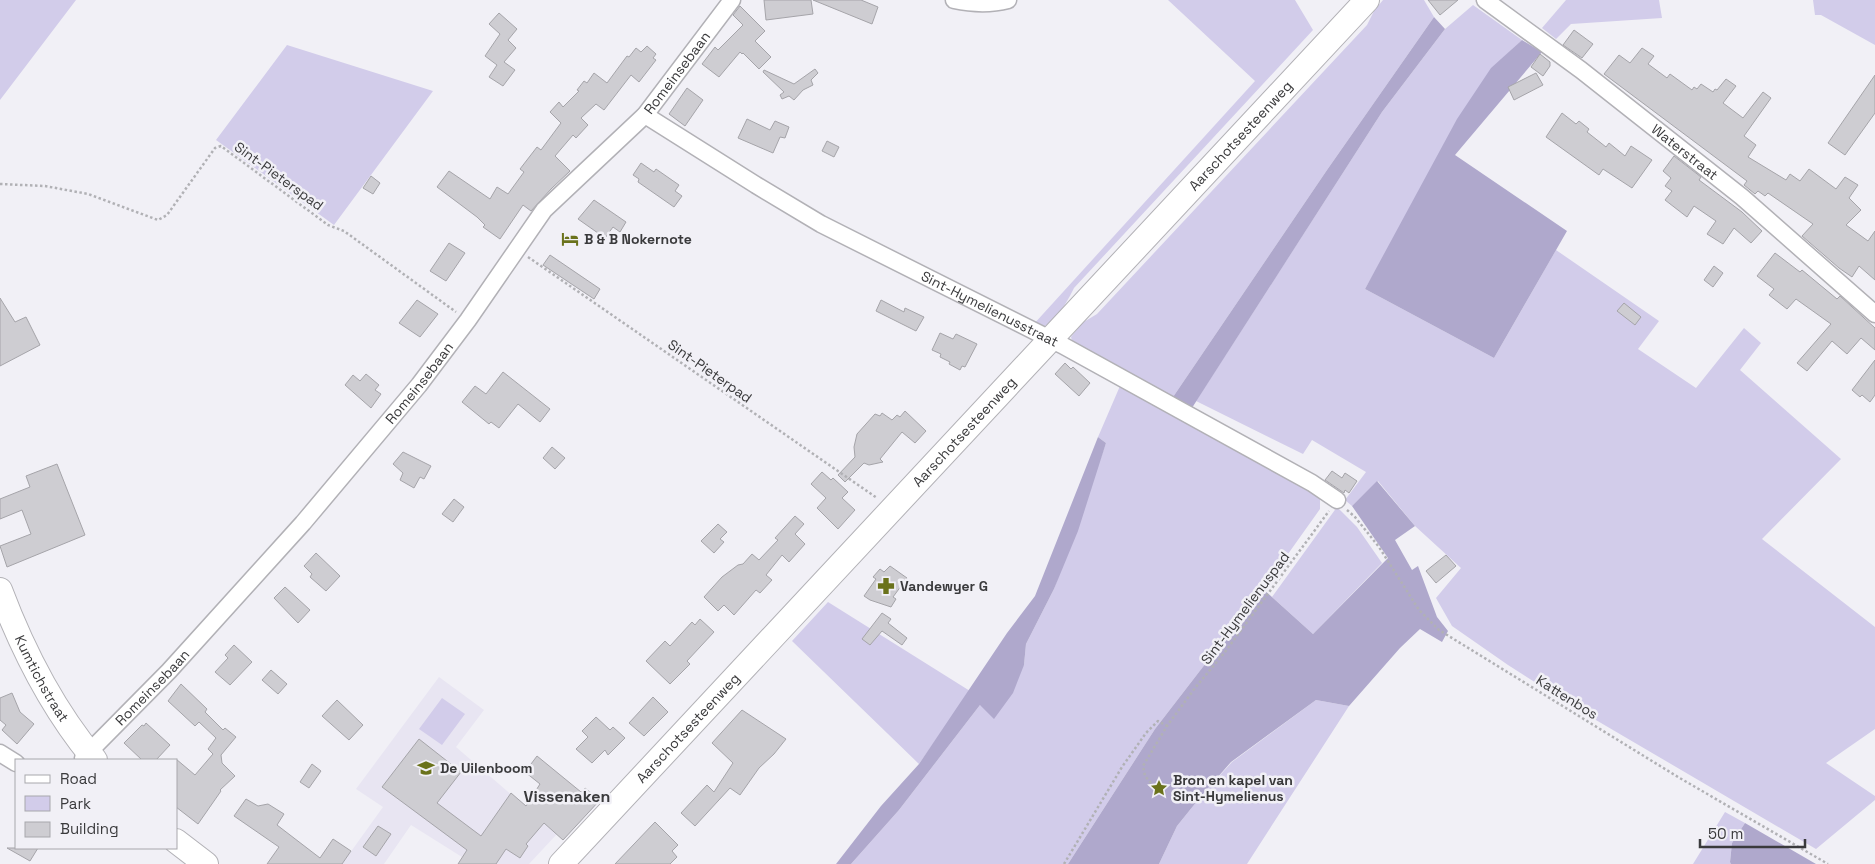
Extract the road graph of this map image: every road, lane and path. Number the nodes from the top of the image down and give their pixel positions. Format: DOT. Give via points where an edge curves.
graph roads {
  1 [pos="732,0"];
  2 [pos="954,0"];
  3 [pos="1008,0"];
  4 [pos="1366,0"];
  5 [pos="1485,0"];
  6 [pos="646,114"];
  7 [pos="0,184"];
  8 [pos="517,249"];
  9 [pos="1875,314"];
  10 [pos="468,320"];
  11 [pos="1050,339"];
  12 [pos="1337,500"];
  13 [pos="892,509"];
  14 [pos="0,590"];
  15 [pos="1167,726"];
  16 [pos="0,753"];
  17 [pos="88,757"];
  18 [pos="15,762"];
  19 [pos="1151,783"];
  20 [pos="178,843"];
  21 [pos="206,864"];
  22 [pos="561,864"];
  23 [pos="1064,864"];
  24 [pos="1828,864"];
  1 -- 6 [label="street, Romeinsebaan"];
  2 -- 3 [label="street" via="992,4"];
  4 -- 11 [label="main road, Aarschotsesteenweg"];
  5 -- 9 [label="street, Waterstraat" via="1581,70 1742,197"];
  6 -- 8 [label="street, Romeinsebaan" via="544,210"];
  6 -- 11 [label="street, Sint-Hymelienusstraat" via="821,224"];
  7 -- 10 [label="path, Sint-Pieterspad" via="45,186 88,194 158,220 167,215 215,148 222,146 328,225 344,231"];
  8 -- 10 [label="street, Romeinsebaan"];
  8 -- 13 [label="path, Sint-Pieterpad"];
  10 -- 17 [label="street, Romeinsebaan" via="419,385 304,523"];
  11 -- 12 [label="street, Sint-Hymelienusstraat" via="1312,483"];
  11 -- 13 [label="main road, Aarschotsesteenweg"];
  12 -- 15 [label="path, Sint-Hymelienuspad"];
  12 -- 24 [label="path, Kattenbos" via="1355,517 1419,610 1439,630 1678,778"];
  13 -- 22 [label="main road, Aarschotsesteenweg"];
  14 -- 17 [label="main road, Kumtichstraat" via="34,668"];
  15 -- 19 [label="path, Sint-Hymelienuspad" via="1143,766"];
  15 -- 23 [label="path" via="1158,721 1146,733"];
  16 -- 18 [label="street"];
  20 -- 21 [label="main road"];
}
